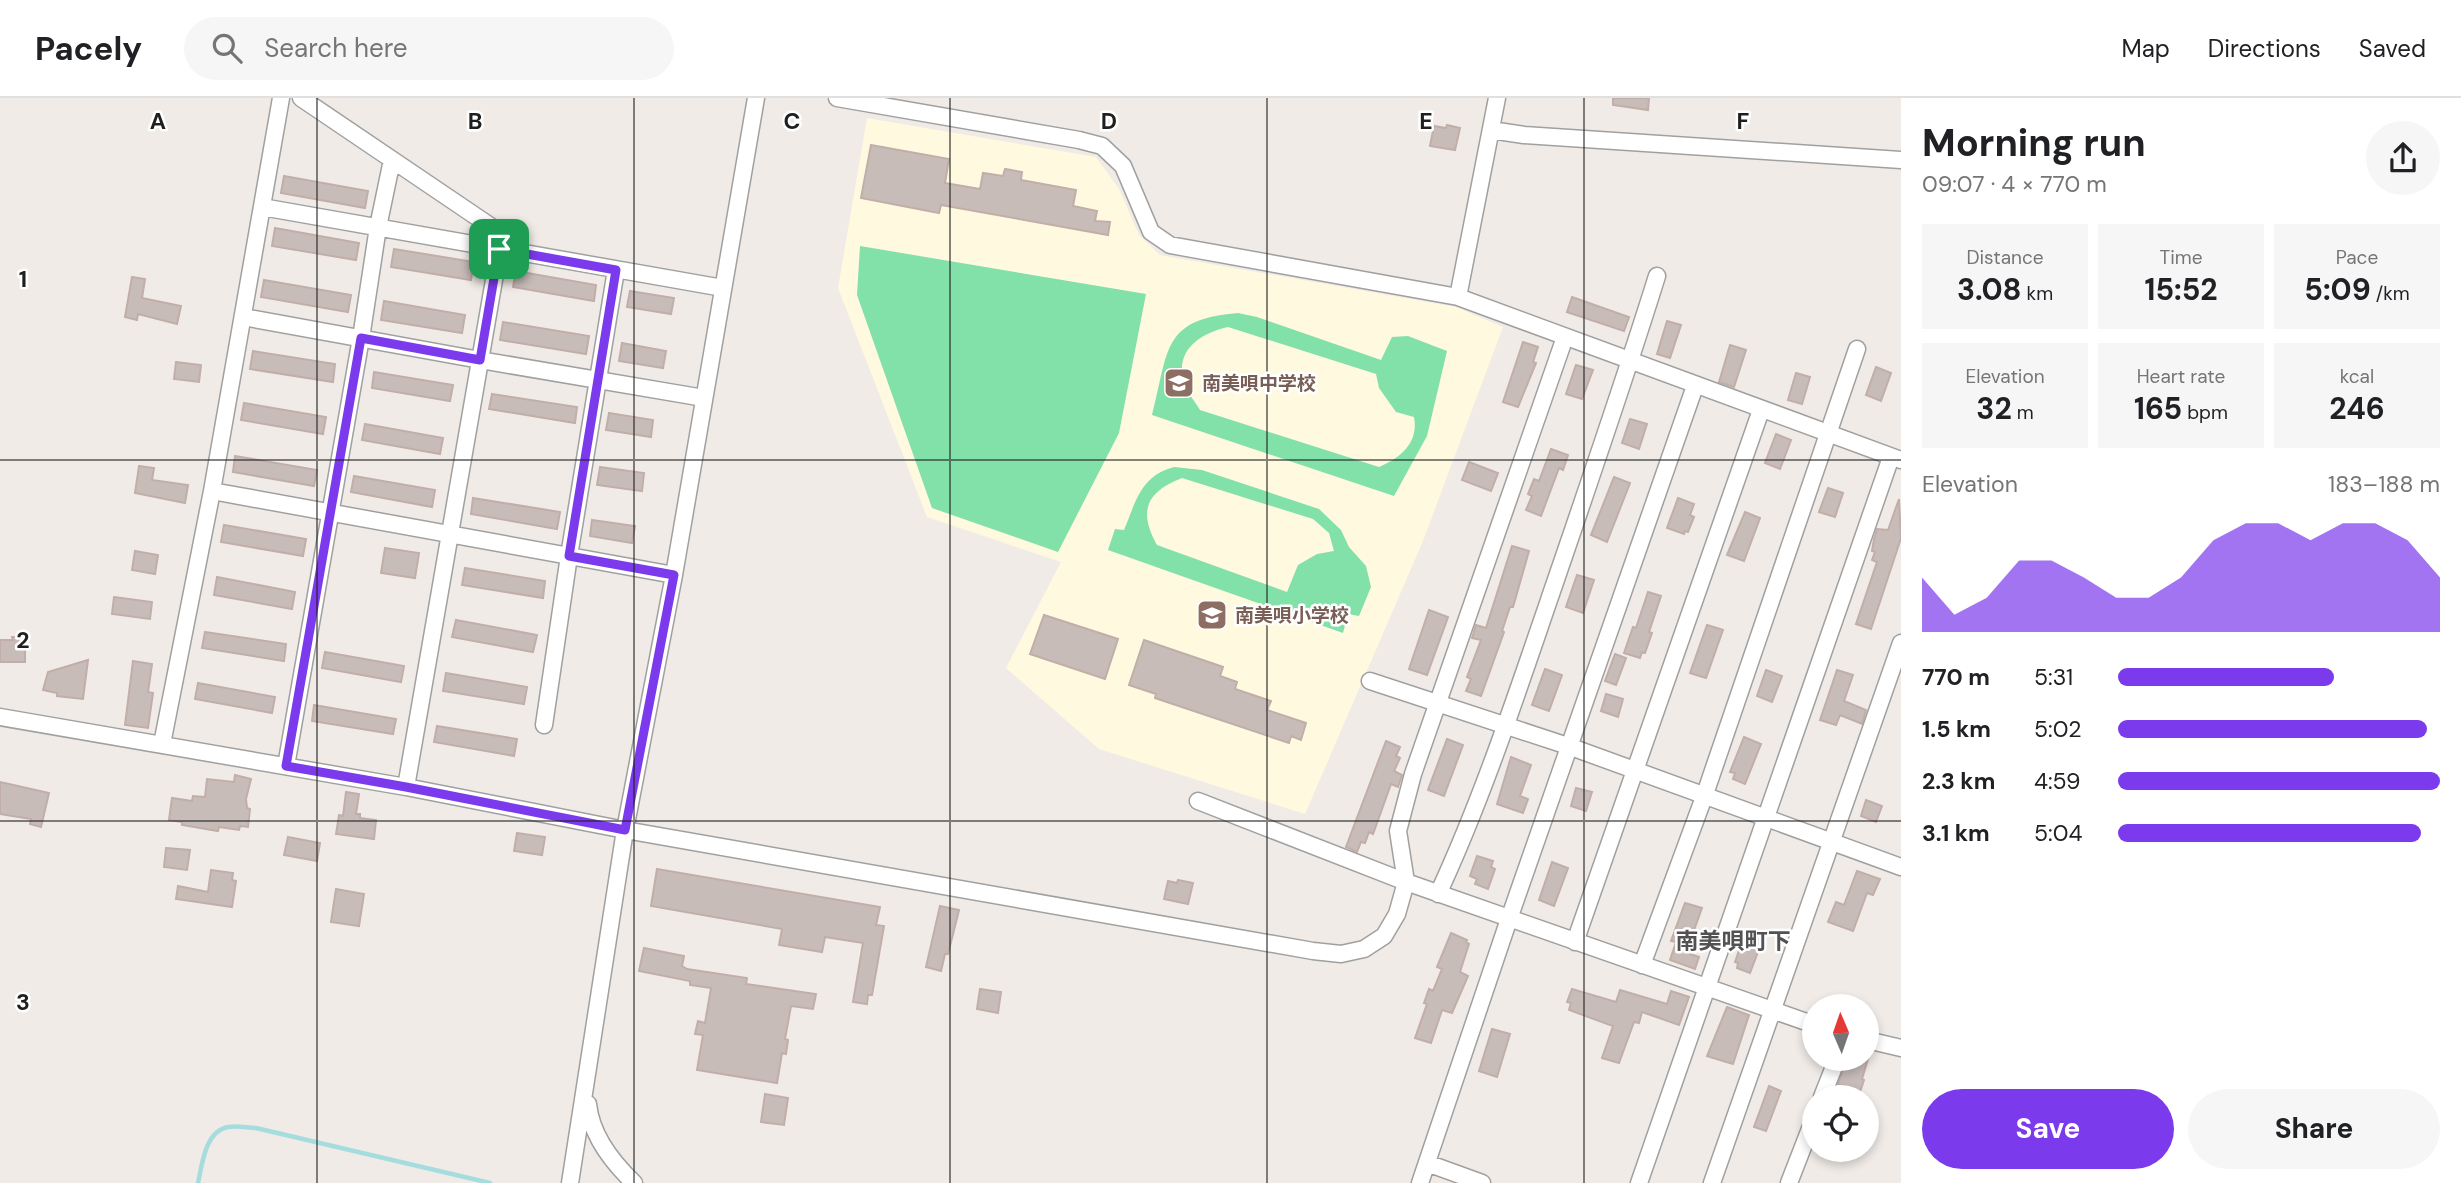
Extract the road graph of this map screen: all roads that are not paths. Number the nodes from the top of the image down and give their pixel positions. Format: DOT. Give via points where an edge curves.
graph roads {
  1 [pos="281,98"];
  2 [pos="301,98"];
  3 [pos="756,98"];
  4 [pos="837,98"];
  5 [pos="1497,98"];
  6 [pos="1491,130"];
  7 [pos="392,160"];
  8 [pos="1901,160"];
  9 [pos="262,207"];
  10 [pos="378,227"];
  11 [pos="499,249"];
  12 [pos="616,270"];
  13 [pos="1657,276"];
  14 [pos="723,288"];
  15 [pos="1458,297"];
  16 [pos="243,317"];
  17 [pos="1565,337"];
  18 [pos="361,338"];
  19 [pos="1857,349"];
  20 [pos="480,360"];
  21 [pos="1631,362"];
  22 [pos="599,380"];
  23 [pos="1695,386"];
  24 [pos="704,398"];
  25 [pos="1761,410"];
  26 [pos="1829,435"];
  27 [pos="1896,459"];
  28 [pos="212,491"];
  29 [pos="331,513"];
  30 [pos="451,535"];
  31 [pos="569,556"];
  32 [pos="674,575"];
  33 [pos="1901,643"];
  34 [pos="1370,681"];
  35 [pos="1438,703"];
  36 [pos="0,716"];
  37 [pos="544,725"];
  38 [pos="1505,726"];
  39 [pos="162,744"];
  40 [pos="1571,747"];
  41 [pos="286,766"];
  42 [pos="1636,771"];
  43 [pos="406,787"];
  44 [pos="1704,797"];
  45 [pos="1198,801"];
  46 [pos="1765,819"];
  47 [pos="625,830"];
  48 [pos="1831,842"];
  49 [pos="1901,867"];
  50 [pos="1406,882"];
  51 [pos="1438,894"];
  52 [pos="1509,919"];
  53 [pos="1575,942"];
  54 [pos="1642,965"];
  55 [pos="1707,987"];
  56 [pos="1773,1011"];
  57 [pos="1802,1021"];
  58 [pos="1880,1043"];
  59 [pos="1901,1048"];
  60 [pos="586,1091"];
  61 [pos="1802,1150"];
  62 [pos="1427,1163"];
  63 [pos="571,1180"];
  64 [pos="634,1183"];
  65 [pos="1420,1183"];
  66 [pos="1482,1183"];
  67 [pos="1639,1183"];
  68 [pos="1712,1183"];
  69 [pos="1789,1183"];
  1 -- 9 [label="street"];
  2 -- 7 [label="street"];
  3 -- 14 [label="street"];
  4 -- 15 [label="street" via="1102,146 1123,166 1151,232 1170,245"];
  5 -- 6 [label="street"];
  6 -- 8 [label="street"];
  6 -- 15 [label="street"];
  7 -- 10 [label="street"];
  7 -- 11 [label="street" via="502,234"];
  9 -- 10 [label="street"];
  9 -- 16 [label="street"];
  10 -- 11 [label="street"];
  10 -- 18 [label="street"];
  11 -- 12 [label="street"];
  11 -- 20 [label="street"];
  12 -- 14 [label="street"];
  12 -- 22 [label="street"];
  13 -- 21 [label="street"];
  14 -- 24 [label="street"];
  15 -- 17 [label="street"];
  16 -- 18 [label="street"];
  16 -- 28 [label="street"];
  17 -- 21 [label="street"];
  17 -- 35 [label="street"];
  18 -- 20 [label="street"];
  18 -- 29 [label="street"];
  19 -- 26 [label="street"];
  20 -- 22 [label="street"];
  20 -- 30 [label="street"];
  21 -- 23 [label="street"];
  21 -- 38 [label="street"];
  22 -- 24 [label="street"];
  22 -- 31 [label="street"];
  23 -- 25 [label="street"];
  23 -- 40 [label="street"];
  24 -- 32 [label="street"];
  25 -- 26 [label="street"];
  25 -- 42 [label="street"];
  26 -- 27 [label="street"];
  26 -- 44 [label="street"];
  27 -- 46 [label="street"];
  28 -- 29 [label="street"];
  28 -- 39 [label="street"];
  29 -- 30 [label="street"];
  29 -- 41 [label="street"];
  30 -- 31 [label="street"];
  30 -- 43 [label="street"];
  31 -- 32 [label="street"];
  31 -- 37 [label="street"];
  32 -- 47 [label="street"];
  33 -- 48 [label="street"];
  34 -- 35 [label="street"];
  35 -- 38 [label="street"];
  35 -- 50 [label="street" via="1398,831"];
  36 -- 39 [label="street"];
  38 -- 40 [label="street"];
  38 -- 51 [label="street"];
  39 -- 41 [label="street"];
  40 -- 42 [label="street"];
  40 -- 52 [label="street"];
  41 -- 43 [label="street"];
  42 -- 44 [label="street"];
  42 -- 53 [label="street"];
  43 -- 47 [label="street"];
  44 -- 46 [label="street"];
  44 -- 54 [label="street"];
  45 -- 50 [label="street"];
  46 -- 48 [label="street"];
  46 -- 55 [label="street"];
  47 -- 50 [label="street" via="1341,954 1364,949 1384,936 1397,914"];
  47 -- 60 [label="street"];
  48 -- 49 [label="street"];
  48 -- 56 [label="street"];
  50 -- 51 [label="street"];
  51 -- 52 [label="street"];
  52 -- 53 [label="street"];
  52 -- 62 [label="street"];
  53 -- 54 [label="street"];
  54 -- 55 [label="street"];
  55 -- 56 [label="street"];
  55 -- 67 [label="street"];
  56 -- 57 [label="street"];
  56 -- 68 [label="street"];
  58 -- 59 [label="street"];
  60 -- 63 [label="street"];
  60 -- 64 [label="street" via="596,1136"];
  61 -- 69 [label="street"];
  62 -- 65 [label="street"];
  62 -- 66 [label="street"];
}
